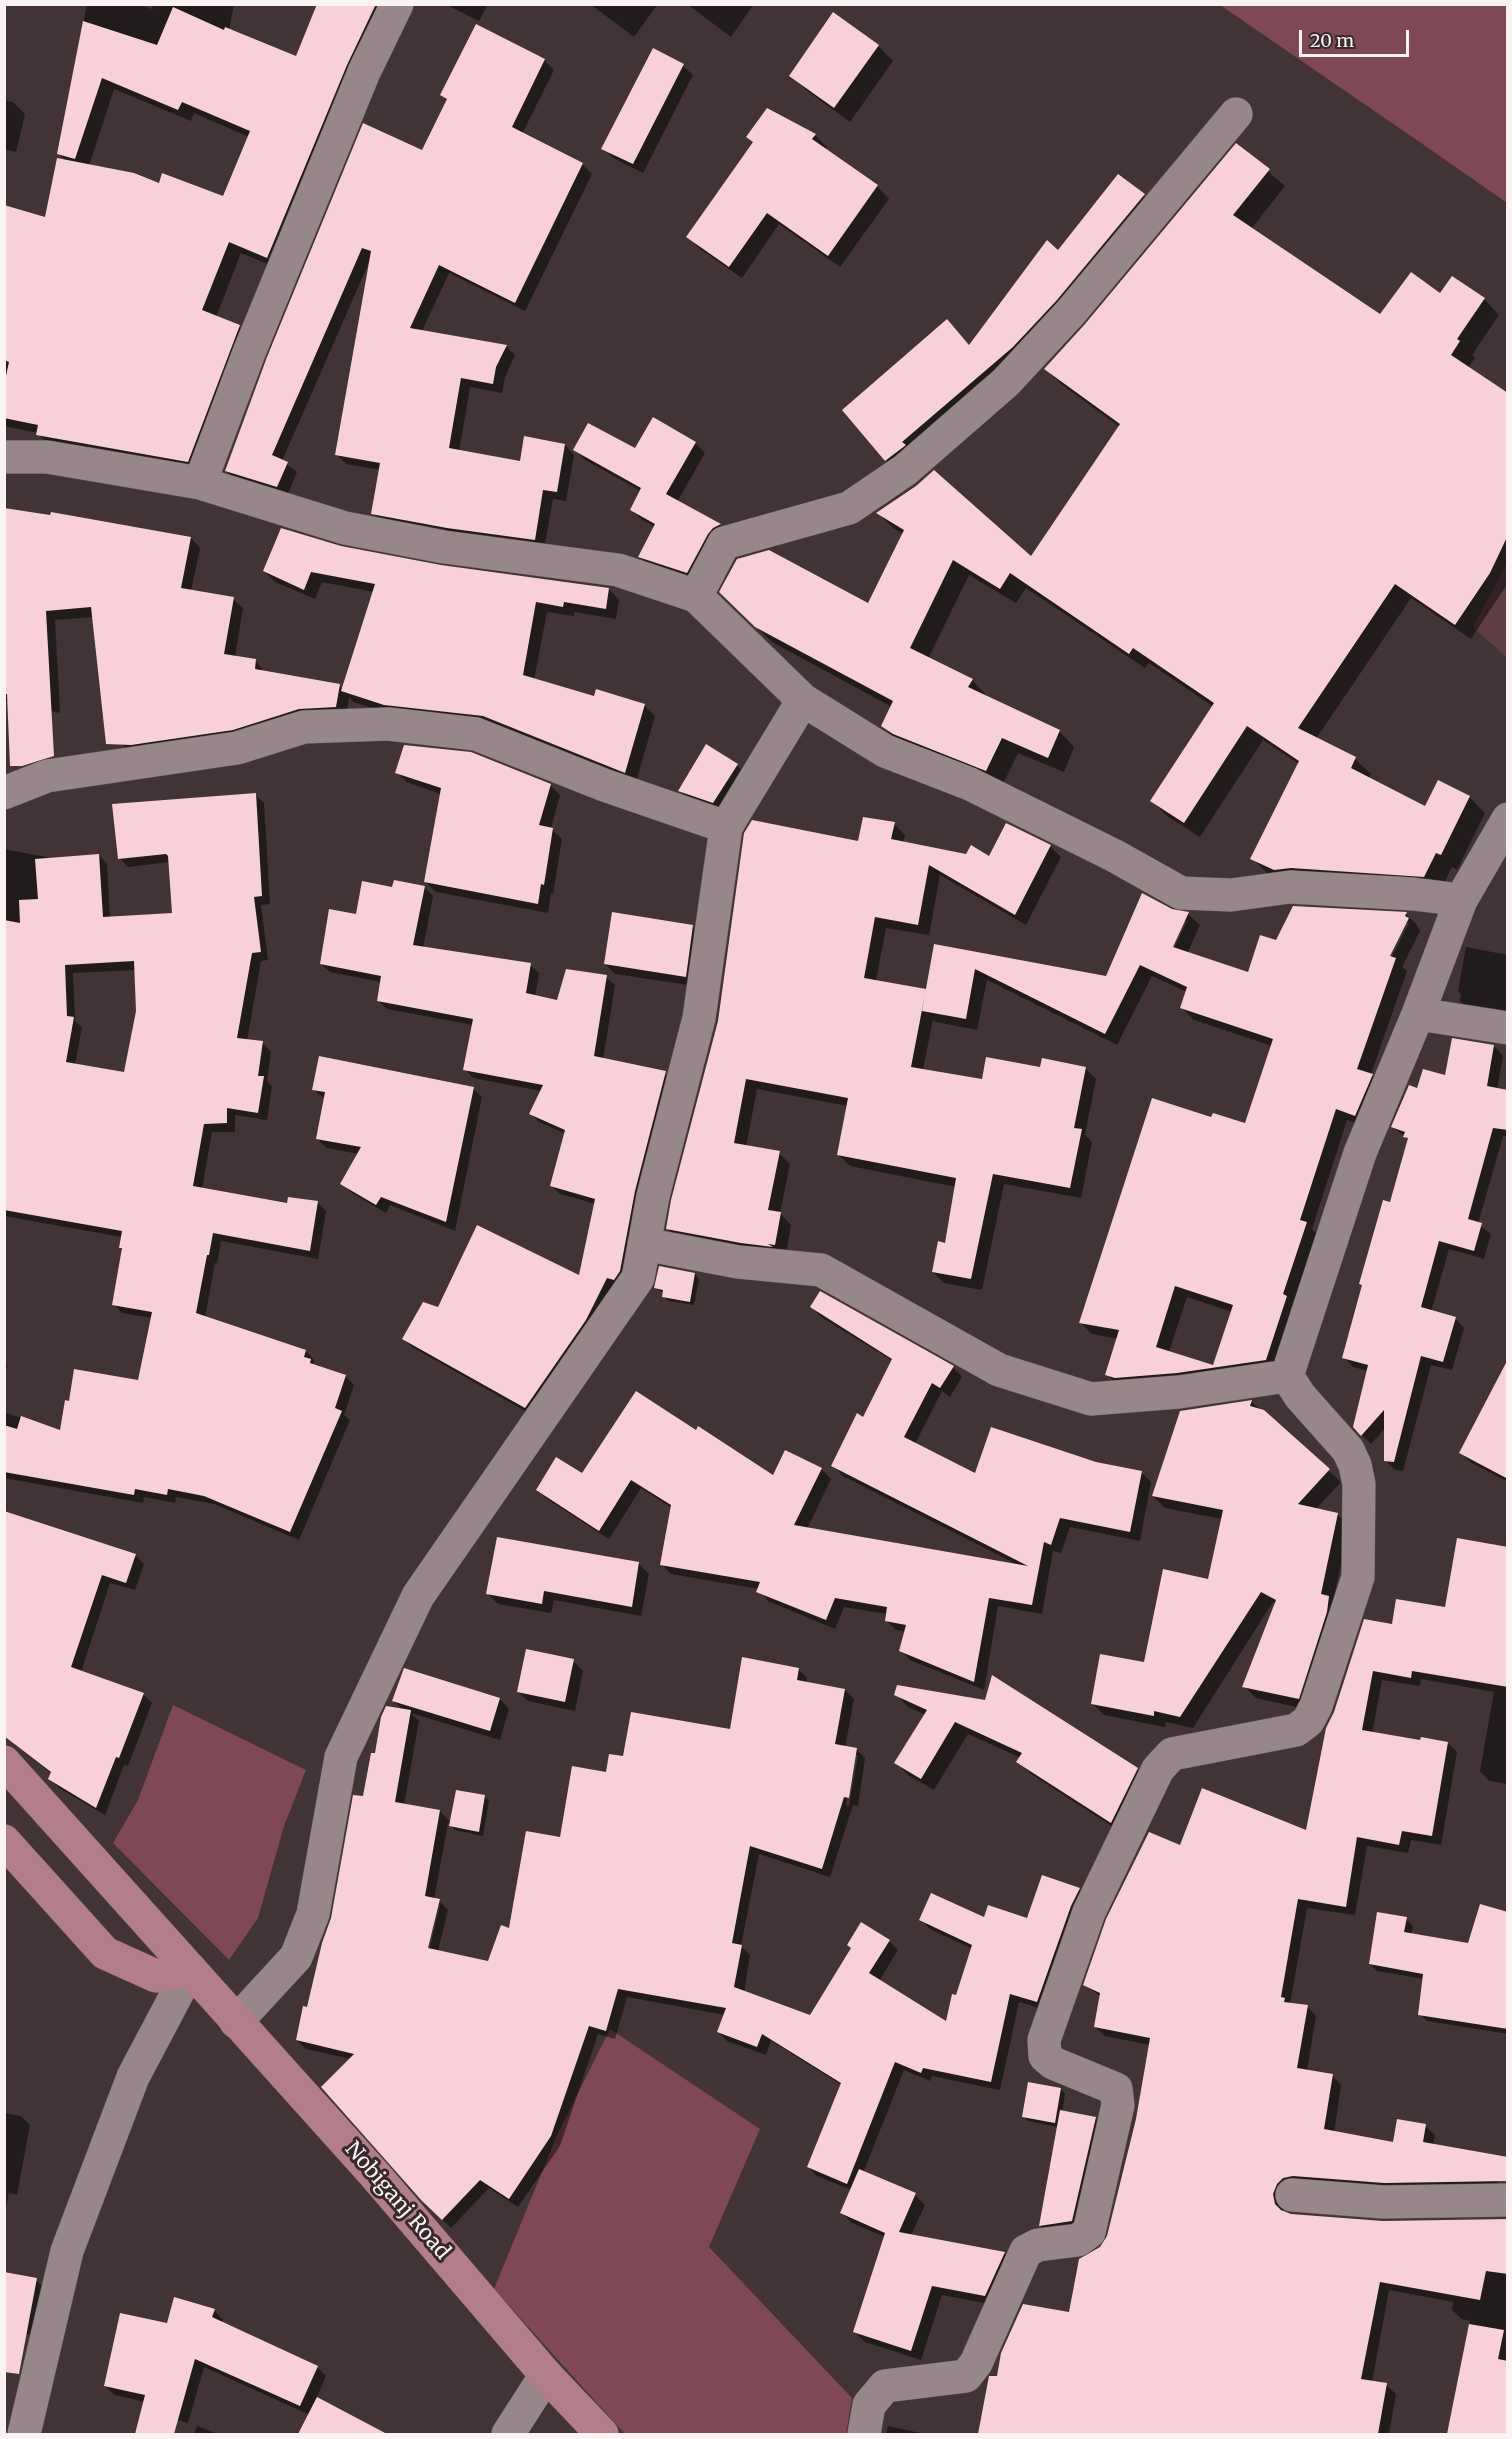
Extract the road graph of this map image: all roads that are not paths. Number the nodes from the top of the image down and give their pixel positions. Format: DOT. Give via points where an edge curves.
graph roads {
  1 [pos="397,4"];
  2 [pos="1236,114"];
  3 [pos="4,457"];
  4 [pos="200,483"];
  5 [pos="696,596"];
  6 [pos="803,700"];
  7 [pos="4,794"];
  8 [pos="1508,819"];
  9 [pos="726,827"];
  10 [pos="1461,900"];
  11 [pos="1419,1014"];
  12 [pos="1508,1028"];
  13 [pos="644,1245"];
  14 [pos="1287,1376"];
  15 [pos="4,1762"];
  16 [pos="4,1841"];
  17 [pos="190,1969"];
  18 [pos="236,2022"];
  19 [pos="1292,2195"];
  20 [pos="1508,2200"];
  21 [pos="546,2374"];
  22 [pos="24,2434"];
  23 [pos="508,2434"];
  24 [pos="602,2434"];
  25 [pos="864,2434"];
  1 -- 4 [label="street" via="355,95 250,350"];
  2 -- 5 [label="street" via="1071,312 1006,382 904,470 849,508 724,543"];
  3 -- 4 [label="street" via="47,457"];
  4 -- 5 [label="street" via="345,528 444,547 618,570"];
  5 -- 6 [label="street"];
  6 -- 9 [label="street"];
  6 -- 10 [label="street" via="885,751 970,784 1116,856 1181,893 1231,895 1290,887"];
  7 -- 9 [label="street" via="47,776 237,748 304,727 387,724 476,734 604,785"];
  8 -- 10 [label="street"];
  9 -- 13 [label="street" via="699,1018"];
  10 -- 11 [label="street"];
  11 -- 12 [label="street"];
  11 -- 14 [label="street" via="1360,1153"];
  13 -- 14 [label="street" via="738,1262 821,1270 999,1370 1091,1399 1179,1392"];
  13 -- 18 [label="street" via="638,1278 418,1596 340,1757 313,1914 296,1957"];
  14 -- 25 [label="street" via="1348,1450 1359,1484 1358,1577 1316,1706 1308,1721 1296,1730 1172,1754 1158,1768 1089,1912 1044,2040 1044,2056 1053,2063 1116,2089 1118,2105 1089,2232 1078,2240 1038,2245 1026,2251 976,2363 966,2376 885,2386 869,2404"];
  15 -- 17 [label="main road, Nobiganj Road"];
  16 -- 17 [label="main road" via="105,1953 156,1976"];
  17 -- 18 [label="main road, Nobiganj Road"];
  17 -- 22 [label="street" via="133,2077 67,2251"];
  18 -- 21 [label="main road, Nobiganj Road" via="375,2175"];
  19 -- 20 [label="street" via="1383,2202"];
  21 -- 23 [label="street"];
  21 -- 24 [label="main road, Nobiganj Road"];
}
